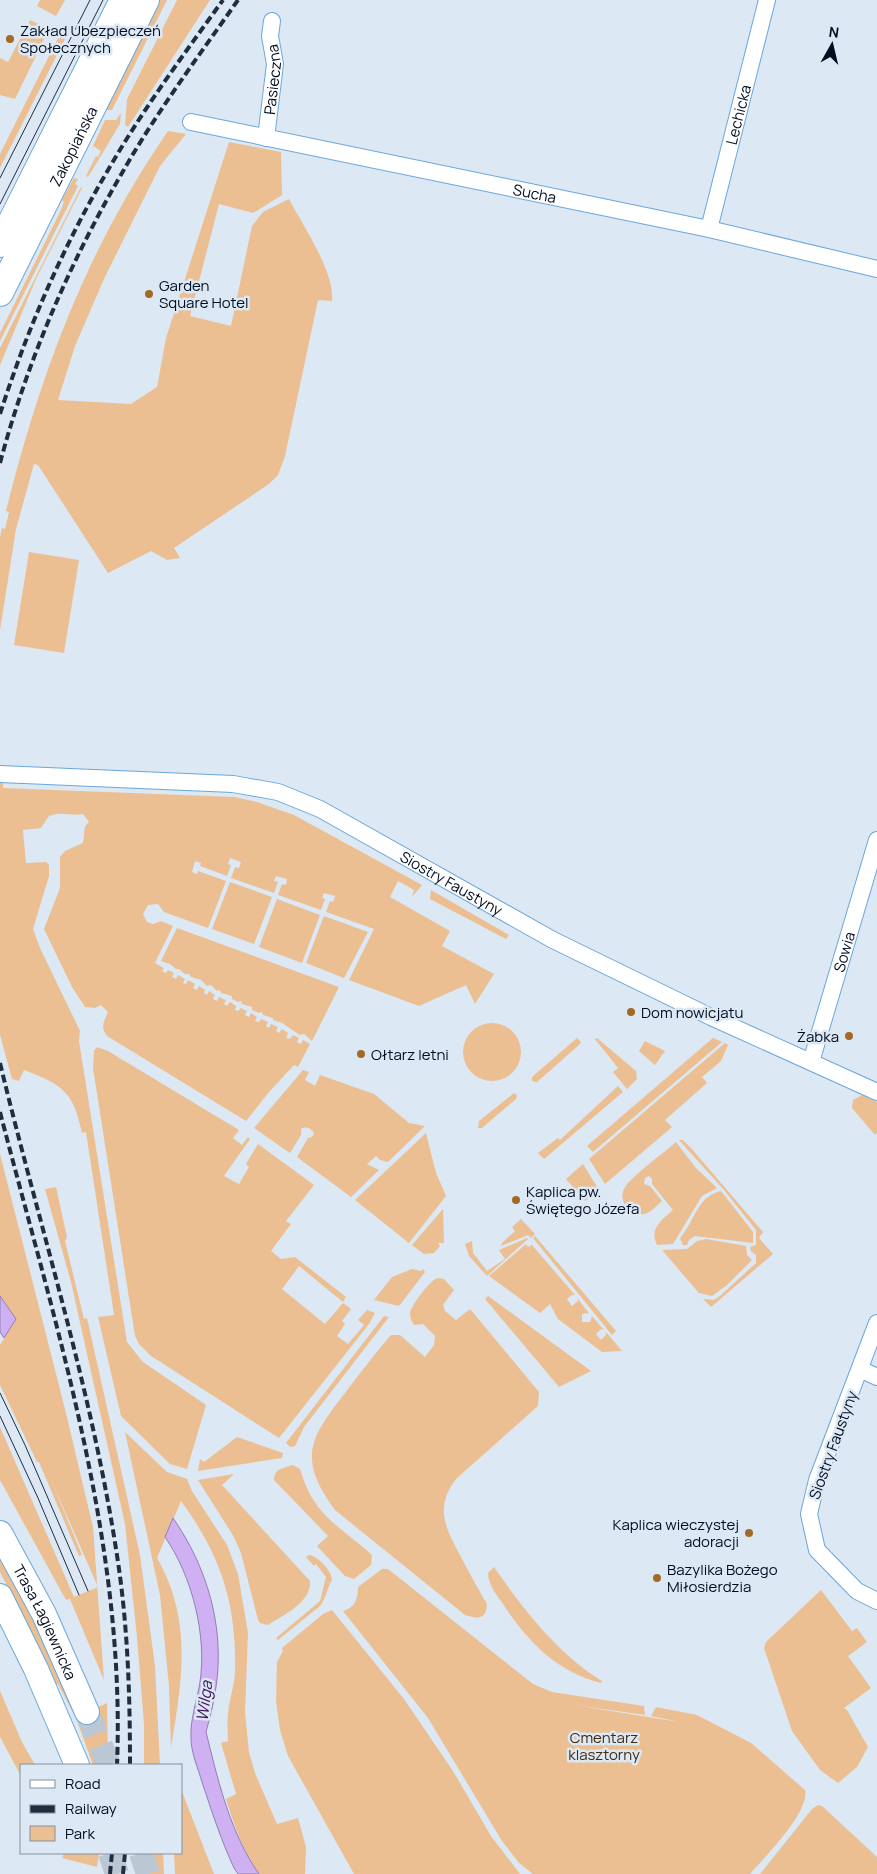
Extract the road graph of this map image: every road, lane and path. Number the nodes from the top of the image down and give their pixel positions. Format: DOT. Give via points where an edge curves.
graph roads {
  1 [pos="123,0"];
  2 [pos="146,0"];
  3 [pos="767,0"];
  4 [pos="272,21"];
  5 [pos="191,122"];
  6 [pos="266,138"];
  7 [pos="709,229"];
  8 [pos="0,244"];
  9 [pos="877,269"];
  10 [pos="0,293"];
  11 [pos="0,774"];
  12 [pos="877,840"];
  13 [pos="811,1062"];
  14 [pos="877,1092"];
  15 [pos="877,1323"];
  16 [pos="860,1369"];
  17 [pos="877,1377"];
  18 [pos="0,1533"];
  19 [pos="1,1597"];
  20 [pos="877,1601"];
  21 [pos="88,1712"];
  22 [pos="77,1764"];
  1 -- 8 [label="main road, Zakopiańska"];
  2 -- 10 [label="main road, Zakopiańska"];
  3 -- 7 [label="street, Lechicka"];
  4 -- 6 [label="street, Pasieczna" via="270,36 275,64"];
  5 -- 6 [label="street, Sucha"];
  6 -- 7 [label="street, Sucha"];
  7 -- 9 [label="street, Sucha"];
  11 -- 13 [label="street, Siostry Faustyny" via="233,784 278,792 320,809 553,940"];
  12 -- 13 [label="street, Sowia"];
  13 -- 14 [label="street, Siostry Faustyny"];
  15 -- 16 [label="street, Siostry Faustyny"];
  16 -- 17 [label="street"];
  16 -- 20 [label="street, Siostry Faustyny" via="817,1480 809,1514 816,1550 858,1591"];
  18 -- 21 [label="main road, Trasa Łagiewnicka" via="44,1614"];
  19 -- 22 [label="main road, Trasa Łagiewnicka"];
}
